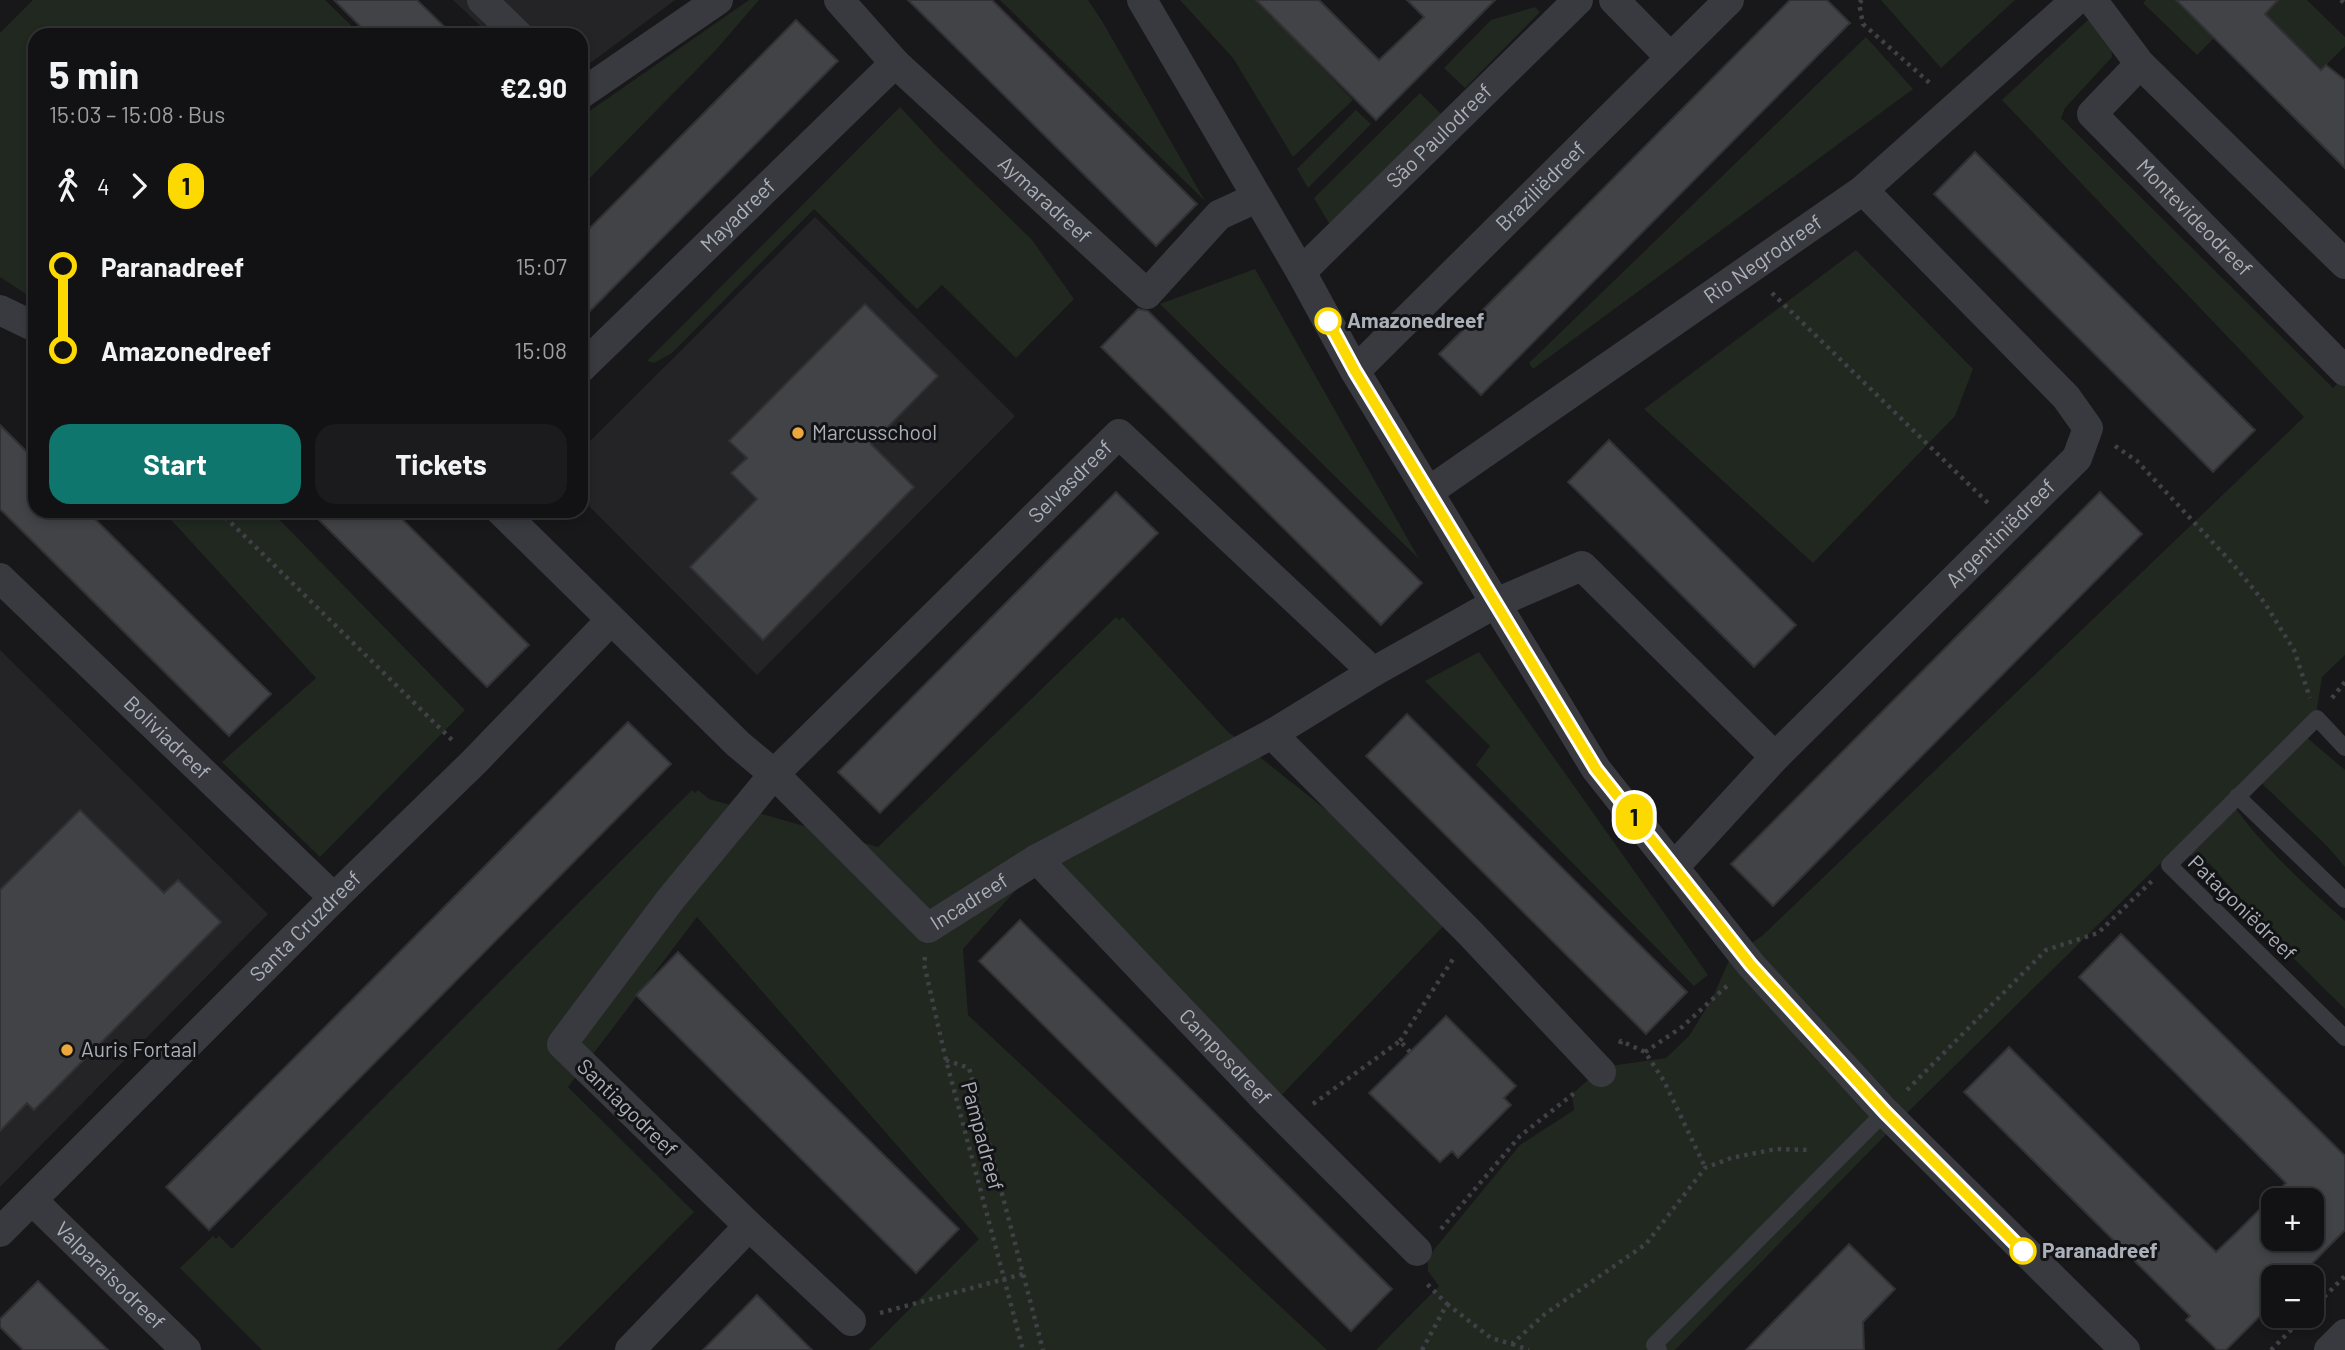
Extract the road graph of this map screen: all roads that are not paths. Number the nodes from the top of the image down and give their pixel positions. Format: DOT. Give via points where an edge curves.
graph roads {
  1 [pos="482,0"];
  2 [pos="718,0"];
  3 [pos="839,0"];
  4 [pos="1142,0"];
  5 [pos="1578,0"];
  6 [pos="1614,0"];
  7 [pos="1729,0"];
  8 [pos="2076,0"];
  9 [pos="2092,0"];
  10 [pos="511,28"];
  11 [pos="1670,57"];
  12 [pos="895,63"];
  13 [pos="2140,64"];
  14 [pos="588,89"];
  15 [pos="1863,190"];
  16 [pos="1256,198"];
  17 [pos="2345,264"];
  18 [pos="1301,272"];
  19 [pos="0,310"];
  20 [pos="28,324"];
  21 [pos="588,361"];
  22 [pos="1355,371"];
  23 [pos="2345,371"];
  24 [pos="1428,492"];
  25 [pos="507,518"];
  26 [pos="0,578"];
  27 [pos="1496,603"];
  28 [pos="611,620"];
  29 [pos="1373,672"];
  30 [pos="1272,734"];
  31 [pos="2345,748"];
  32 [pos="1775,757"];
  33 [pos="774,774"];
  34 [pos="2237,796"];
  35 [pos="1037,859"];
  36 [pos="1674,867"];
  37 [pos="334,898"];
  38 [pos="2345,900"];
  39 [pos="2345,1038"];
  40 [pos="1601,1072"];
  41 [pos="1885,1112"];
  42 [pos="33,1201"];
  43 [pos="748,1226"];
  44 [pos="0,1232"];
  45 [pos="1417,1251"];
  46 [pos="851,1321"];
  47 [pos="2345,1334"];
  48 [pos="186,1350"];
  49 [pos="630,1350"];
  50 [pos="1659,1350"];
  51 [pos="2125,1350"];
  52 [pos="2329,1350"];
  1 -- 10 [label="street"];
  2 -- 14 [label="street"];
  3 -- 12 [label="street, Aymaradreef"];
  4 -- 16 [label="street"];
  5 -- 18 [label="street, São Paulodreef"];
  6 -- 11 [label="street"];
  7 -- 11 [label="street, Braziliëdreef"];
  8 -- 15 [label="street, Rio Negrodreef"];
  9 -- 13 [label="street"];
  11 -- 22 [label="street, Braziliëdreef"];
  12 -- 16 [label="street, Aymaradreef" via="1147,293 1219,215"];
  12 -- 21 [label="street, Mayadreef"];
  13 -- 17 [label="street"];
  13 -- 23 [label="street, Montevideodreef" via="2092,114"];
  15 -- 24 [label="street, Rio Negrodreef"];
  15 -- 32 [label="street, Argentiniëdreef" via="2066,397 2088,428 2077,458"];
  16 -- 18 [label="street"];
  18 -- 22 [label="street"];
  19 -- 20 [label="street"];
  22 -- 24 [label="street"];
  24 -- 27 [label="street"];
  25 -- 28 [label="street, Incadreef"];
  26 -- 37 [label="street, Boliviadreef"];
  27 -- 29 [label="street, Incadreef"];
  27 -- 32 [label="street" via="1582,566"];
  27 -- 36 [label="street" via="1596,769"];
  28 -- 33 [label="street, Incadreef"];
  28 -- 37 [label="street, Santa Cruzdreef"];
  29 -- 30 [label="street, Incadreef"];
  29 -- 33 [label="street, Selvasdreef" via="1119,434"];
  30 -- 35 [label="street, Incadreef"];
  30 -- 40 [label="street"];
  31 -- 34 [label="lane, Patagoniëdreef" via="2316,718"];
  32 -- 36 [label="street, Argentiniëdreef"];
  33 -- 35 [label="street, Incadreef" via="928,929"];
  33 -- 43 [label="street, Santiagodreef" via="670,900 562,1044"];
  34 -- 38 [label="lane"];
  34 -- 39 [label="lane, Patagoniëdreef" via="2169,865"];
  35 -- 45 [label="street, Camposdreef"];
  36 -- 41 [label="street" via="1751,965"];
  37 -- 42 [label="street, Santa Cruzdreef"];
  41 -- 50 [label="lane" via="1654,1345"];
  41 -- 51 [label="street"];
  42 -- 44 [label="street, Santa Cruzdreef"];
  42 -- 48 [label="street, Valparaisodreef"];
  43 -- 46 [label="street, Santiagodreef"];
  43 -- 49 [label="street"];
  47 -- 52 [label="street"];
}
